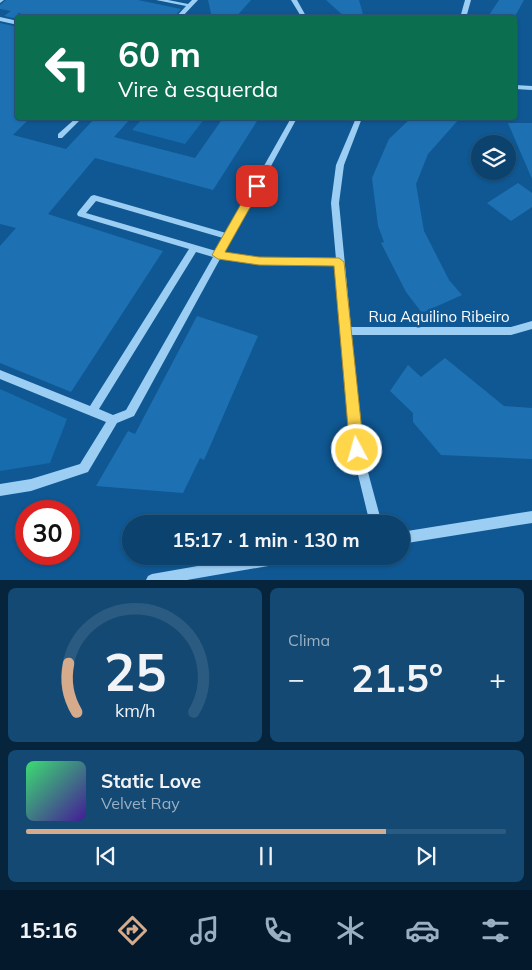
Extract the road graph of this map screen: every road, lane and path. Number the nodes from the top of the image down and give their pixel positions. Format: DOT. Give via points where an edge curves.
graph roads {
  1 [pos="160,0"];
  2 [pos="195,0"];
  3 [pos="294,0"];
  4 [pos="468,0"];
  5 [pos="188,6"];
  6 [pos="180,15"];
  7 [pos="303,15"];
  8 [pos="464,15"];
  9 [pos="0,19"];
  10 [pos="15,22"];
  11 [pos="517,87"];
  12 [pos="532,88"];
  13 [pos="77,120"];
  14 [pos="293,120"];
  15 [pos="358,120"];
  16 [pos="60,136"];
  17 [pos="229,237"];
  18 [pos="194,248"];
  19 [pos="218,255"];
  20 [pos="339,262"];
  21 [pos="532,325"];
  22 [pos="345,330"];
  23 [pos="0,374"];
  24 [pos="92,412"];
  25 [pos="113,420"];
  26 [pos="0,490"];
  27 [pos="374,515"];
  28 [pos="532,517"];
  29 [pos="410,537"];
  30 [pos="239,565"];
  31 [pos="152,580"];
  1 -- 5 [label="street"];
  2 -- 5 [label="street"];
  3 -- 7 [label="street"];
  4 -- 8 [label="street"];
  5 -- 6 [label="street"];
  9 -- 10 [label="street"];
  11 -- 12 [label="street"];
  13 -- 16 [label="street"];
  14 -- 17 [label="street"];
  15 -- 20 [label="street" via="336,184 334,203"];
  17 -- 18 [label="street" via="94,198 81,214"];
  17 -- 19 [label="street"];
  18 -- 19 [label="street"];
  18 -- 24 [label="street"];
  19 -- 20 [label="street" via="259,261"];
  19 -- 25 [label="street" via="130,413"];
  20 -- 22 [label="street"];
  21 -- 22 [label="street, Rua Aquilino Ribeiro" via="511,331"];
  22 -- 27 [label="street" via="357,450"];
  23 -- 24 [label="street"];
  24 -- 25 [label="street"];
  25 -- 26 [label="street" via="84,468 31,485"];
  28 -- 29 [label="street"];
  30 -- 31 [label="street"];
}
